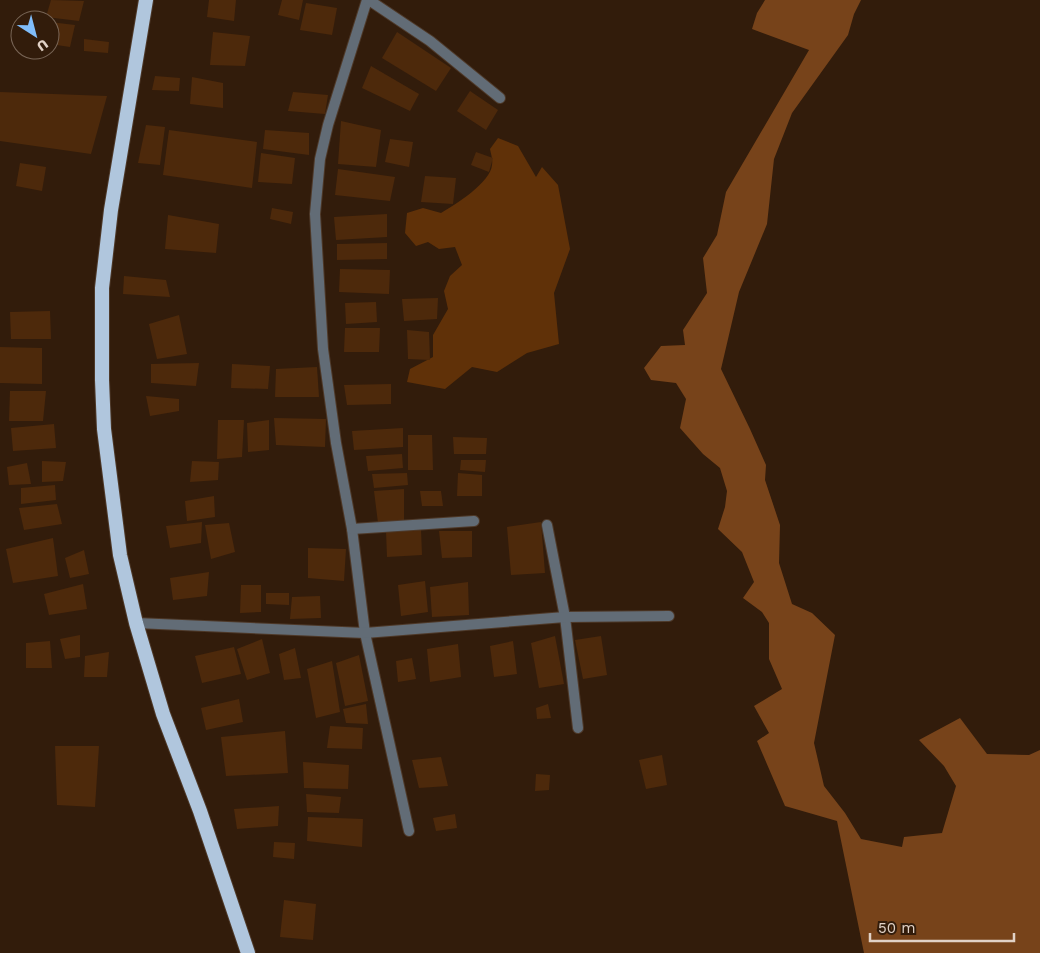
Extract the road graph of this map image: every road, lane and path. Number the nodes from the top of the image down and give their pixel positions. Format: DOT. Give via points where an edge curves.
graph roads {
  1 [pos="146,0"];
  2 [pos="368,0"];
  3 [pos="500,98"];
  4 [pos="474,521"];
  5 [pos="546,525"];
  6 [pos="352,530"];
  7 [pos="669,616"];
  8 [pos="565,617"];
  9 [pos="136,623"];
  10 [pos="365,633"];
  11 [pos="578,728"];
  12 [pos="409,831"];
  13 [pos="248,953"];
  1 -- 9 [label="highway" via="111,210 102,288 104,429 120,555"];
  2 -- 3 [label="street" via="430,41"];
  2 -- 6 [label="street" via="328,125 320,160 315,214 323,349"];
  4 -- 6 [label="street"];
  5 -- 8 [label="street"];
  6 -- 10 [label="street"];
  7 -- 8 [label="street"];
  8 -- 10 [label="street"];
  8 -- 11 [label="street"];
  9 -- 10 [label="street"];
  9 -- 13 [label="highway" via="163,714"];
  10 -- 12 [label="street"];
}
